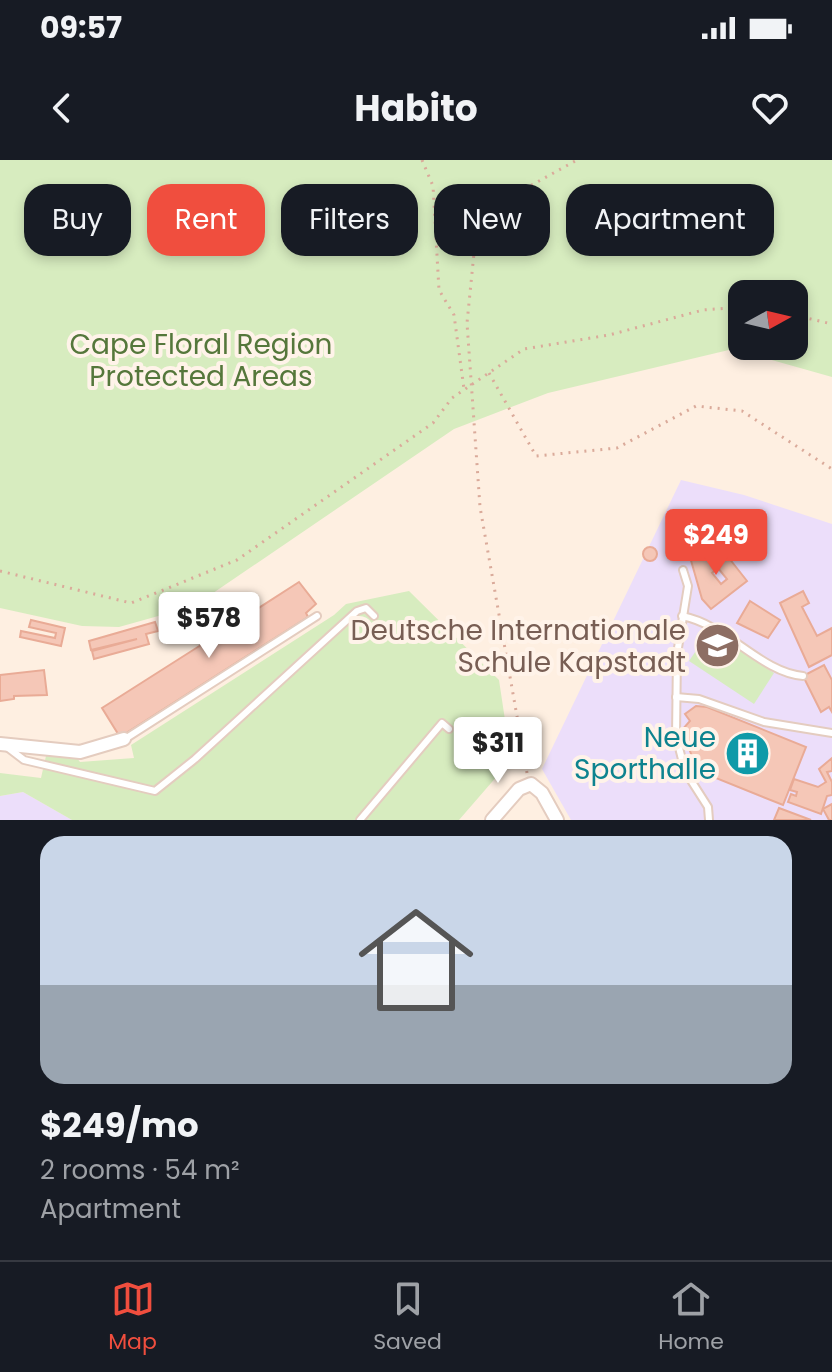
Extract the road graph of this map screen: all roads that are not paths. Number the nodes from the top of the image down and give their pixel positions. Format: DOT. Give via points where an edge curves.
graph roads {
  1 [pos="683,570"];
  2 [pos="317,616"];
  3 [pos="374,616"];
  4 [pos="682,616"];
  5 [pos="803,676"];
  6 [pos="676,697"];
  7 [pos="449,729"];
  8 [pos="832,733"];
  9 [pos="124,739"];
  10 [pos="2,744"];
  11 [pos="360,820"];
  12 [pos="492,820"];
  13 [pos="557,820"];
  14 [pos="709,820"];
  1 -- 4 [label="lane" via="688,586"];
  2 -- 9 [label="lane"];
  3 -- 10 [label="lane" via="366,608 357,611 155,791 24,760"];
  4 -- 5 [label="lane" via="711,623 783,672"];
  4 -- 6 [label="lane"];
  6 -- 8 [label="lane" via="699,699 764,722"];
  6 -- 14 [label="lane" via="676,736 685,771 708,807"];
  7 -- 11 [label="lane" via="442,723"];
  9 -- 10 [label="street" via="80,752"];
  12 -- 13 [label="street" via="527,785 538,789"];
}
